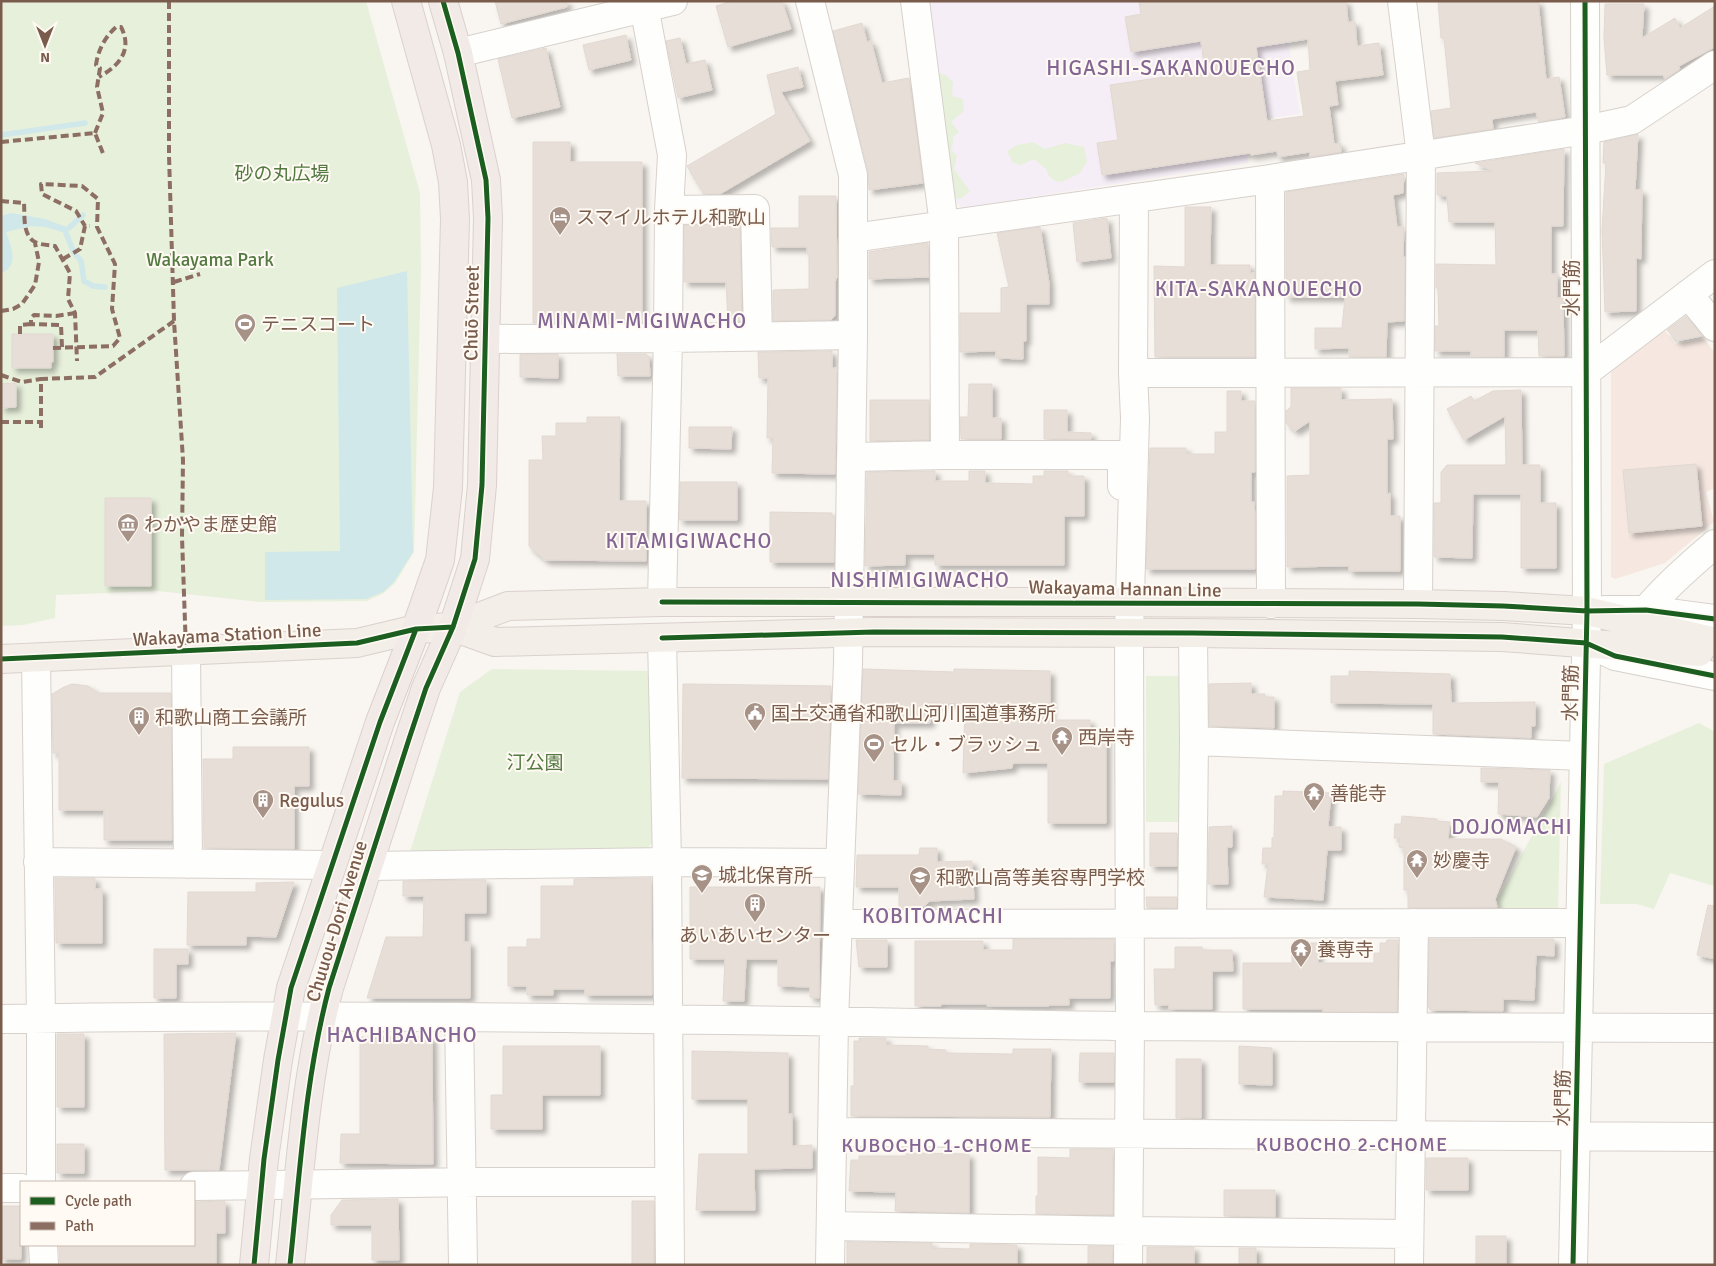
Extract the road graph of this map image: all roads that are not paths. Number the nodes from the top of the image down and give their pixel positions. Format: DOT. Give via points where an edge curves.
graph roads {
  1 [pos="406,1"];
  2 [pos="443,1"];
  3 [pos="673,1"];
  4 [pos="810,1"];
  5 [pos="915,1"];
  6 [pos="1402,1"];
  7 [pos="1585,1"];
  8 [pos="644,5"];
  9 [pos="458,53"];
  10 [pos="1715,65"];
  11 [pos="1586,130"];
  12 [pos="1421,156"];
  13 [pos="1270,179"];
  14 [pos="1134,198"];
  15 [pos="669,210"];
  16 [pos="944,225"];
  17 [pos="853,238"];
  18 [pos="1715,274"];
  19 [pos="1688,294"];
  20 [pos="1715,327"];
  21 [pos="853,335"];
  22 [pos="758,336"];
  23 [pos="668,338"];
  24 [pos="486,339"];
  25 [pos="1586,372"];
  26 [pos="1133,373"];
  27 [pos="1271,373"];
  28 [pos="1421,373"];
  29 [pos="945,455"];
  30 [pos="852,457"];
  31 [pos="1132,531"];
  32 [pos="1715,544"];
  33 [pos="662,602"];
  34 [pos="848,602"];
  35 [pos="1130,603"];
  36 [pos="1271,604"];
  37 [pos="1418,604"];
  38 [pos="1646,610"];
  39 [pos="1587,611"];
  40 [pos="1715,619"];
  41 [pos="453,627"];
  42 [pos="416,629"];
  43 [pos="848,633"];
  44 [pos="1130,633"];
  45 [pos="1193,633"];
  46 [pos="662,638"];
  47 [pos="1715,642"];
  48 [pos="1586,643"];
  49 [pos="186,651"];
  50 [pos="1715,653"];
  51 [pos="1,658"];
  52 [pos="36,658"];
  53 [pos="1715,676"];
  54 [pos="1194,740"];
  55 [pos="1584,756"];
  56 [pos="38,862"];
  57 [pos="667,862"];
  58 [pos="839,863"];
  59 [pos="188,864"];
  60 [pos="331,866"];
  61 [pos="368,866"];
  62 [pos="1130,922"];
  63 [pos="1414,923"];
  64 [pos="1580,923"];
  65 [pos="838,924"];
  66 [pos="1192,924"];
  67 [pos="286,1016"];
  68 [pos="322,1016"];
  69 [pos="459,1017"];
  70 [pos="41,1018"];
  71 [pos="1,1019"];
  72 [pos="668,1019"];
  73 [pos="834,1021"];
  74 [pos="1130,1026"];
  75 [pos="1413,1028"];
  76 [pos="1578,1028"];
  77 [pos="1715,1028"];
  78 [pos="832,1132"];
  79 [pos="1128,1134"];
  80 [pos="1412,1136"];
  81 [pos="1577,1136"];
  82 [pos="1715,1137"];
  83 [pos="42,1181"];
  84 [pos="462,1182"];
  85 [pos="668,1182"];
  86 [pos="261,1184"];
  87 [pos="299,1184"];
  88 [pos="195,1186"];
  89 [pos="1,1188"];
  90 [pos="20,1188"];
  91 [pos="830,1226"];
  92 [pos="1128,1231"];
  93 [pos="1409,1234"];
  94 [pos="43,1246"];
  95 [pos="44,1265"];
  96 [pos="254,1265"];
  97 [pos="290,1265"];
  98 [pos="464,1265"];
  99 [pos="670,1265"];
  100 [pos="830,1265"];
  101 [pos="1128,1265"];
  102 [pos="1409,1265"];
  103 [pos="1573,1265"];
  1 -- 42 [label="highway, Chūō Street" via="446,145 455,218 448,488 440,560"];
  2 -- 9 [label="highway, Chūō Street"];
  3 -- 8 [label="street"];
  4 -- 17 [label="street" via="853,175"];
  5 -- 16 [label="street"];
  6 -- 12 [label="street"];
  7 -- 11 [label="street, 水門筋"];
  8 -- 9 [label="street"];
  8 -- 15 [label="street" via="672,156"];
  9 -- 24 [label="highway, Chūō Street" via="486,180"];
  10 -- 11 [label="street" via="1632,120"];
  11 -- 12 [label="street"];
  11 -- 25 [label="street, 水門筋"];
  12 -- 13 [label="street"];
  12 -- 28 [label="street"];
  13 -- 14 [label="street"];
  13 -- 27 [label="street"];
  14 -- 16 [label="street"];
  14 -- 26 [label="street"];
  15 -- 22 [label="street" via="756,209"];
  15 -- 23 [label="street"];
  16 -- 17 [label="street"];
  16 -- 29 [label="street"];
  17 -- 21 [label="street"];
  18 -- 19 [label="street"];
  19 -- 20 [label="street"];
  19 -- 25 [label="street"];
  21 -- 22 [label="street"];
  21 -- 30 [label="street"];
  22 -- 23 [label="street"];
  23 -- 24 [label="street"];
  23 -- 33 [label="street"];
  24 -- 41 [label="highway, Chūō Street" via="482,485 475,559"];
  25 -- 28 [label="street"];
  25 -- 39 [label="street, 水門筋"];
  26 -- 27 [label="street"];
  26 -- 31 [label="street"];
  27 -- 28 [label="street"];
  27 -- 36 [label="street"];
  28 -- 37 [label="street"];
  29 -- 30 [label="street"];
  29 -- 31 [label="street" via="1122,455 1122,503"];
  30 -- 34 [label="street"];
  31 -- 35 [label="street"];
  32 -- 38 [label="street" via="1684,569"];
  33 -- 34 [label="main road, Wakayama Hannan Line"];
  33 -- 41 [label="main road, Wakayama Hannan Line" via="508,606"];
  34 -- 35 [label="main road, Wakayama Hannan Line"];
  34 -- 43 [label="street"];
  35 -- 36 [label="main road, Wakayama Hannan Line"];
  35 -- 44 [label="street"];
  36 -- 37 [label="main road, Wakayama Hannan Line"];
  37 -- 39 [label="main road, Wakayama Hannan Line"];
  38 -- 39 [label="street"];
  38 -- 40 [label="street"];
  39 -- 47 [label="main road, Wakayama Hannan Line"];
  39 -- 48 [label="street, 水門筋"];
  41 -- 42 [label="main road, Wakayama Station Line"];
  41 -- 46 [label="main road" via="495,642"];
  41 -- 61 [label="highway, Chuuou-Dori Avenue" via="426,688"];
  42 -- 49 [label="main road, Wakayama Station Line" via="357,643"];
  42 -- 60 [label="highway, Chuuou-Dori Avenue"];
  43 -- 44 [label="main road"];
  43 -- 46 [label="main road"];
  43 -- 58 [label="street"];
  44 -- 45 [label="main road"];
  44 -- 62 [label="street"];
  45 -- 48 [label="main road" via="1502,637"];
  45 -- 54 [label="street"];
  46 -- 57 [label="street"];
  48 -- 50 [label="main road"];
  48 -- 53 [label="street" via="1615,656"];
  48 -- 55 [label="street, 水門筋"];
  49 -- 52 [label="main road, Wakayama Station Line"];
  49 -- 59 [label="street"];
  51 -- 52 [label="main road, Wakayama Station Line"];
  52 -- 56 [label="street"];
  54 -- 55 [label="street"];
  54 -- 66 [label="street"];
  55 -- 64 [label="street, 水門筋"];
  56 -- 59 [label="street"];
  56 -- 70 [label="street"];
  57 -- 58 [label="street"];
  57 -- 61 [label="street"];
  57 -- 72 [label="street"];
  58 -- 65 [label="street"];
  59 -- 60 [label="street"];
  60 -- 67 [label="highway, Chuuou-Dori Avenue" via="298,964"];
  61 -- 68 [label="highway, Chuuou-Dori Avenue"];
  62 -- 65 [label="street"];
  62 -- 66 [label="street"];
  62 -- 74 [label="street"];
  63 -- 64 [label="street"];
  63 -- 66 [label="street"];
  63 -- 75 [label="street"];
  64 -- 76 [label="street, 水門筋"];
  65 -- 73 [label="street"];
  67 -- 68 [label="street"];
  67 -- 70 [label="street"];
  67 -- 86 [label="highway, Chuuou-Dori Avenue"];
  68 -- 69 [label="street"];
  68 -- 87 [label="highway, Chuuou-Dori Avenue" via="309,1092"];
  69 -- 72 [label="street"];
  69 -- 84 [label="street"];
  70 -- 71 [label="street"];
  70 -- 83 [label="street"];
  72 -- 73 [label="street"];
  72 -- 85 [label="street"];
  73 -- 74 [label="street"];
  73 -- 78 [label="street"];
  74 -- 75 [label="street"];
  74 -- 79 [label="street"];
  75 -- 76 [label="street"];
  75 -- 80 [label="street"];
  76 -- 77 [label="street"];
  76 -- 81 [label="street, 水門筋"];
  78 -- 79 [label="street"];
  78 -- 91 [label="street"];
  79 -- 80 [label="street"];
  79 -- 92 [label="street"];
  80 -- 81 [label="street"];
  80 -- 93 [label="street"];
  81 -- 82 [label="street"];
  81 -- 103 [label="street, 水門筋"];
  84 -- 85 [label="street"];
  84 -- 87 [label="street"];
  84 -- 98 [label="street"];
  85 -- 99 [label="street"];
  86 -- 87 [label="street"];
  86 -- 88 [label="street"];
  86 -- 96 [label="highway, Chuuou-Dori Avenue"];
  87 -- 97 [label="highway, Chuuou-Dori Avenue"];
  89 -- 90 [label="street"];
  91 -- 92 [label="street"];
  91 -- 100 [label="street"];
  92 -- 93 [label="street"];
  92 -- 101 [label="street"];
  93 -- 102 [label="street"];
  94 -- 95 [label="street"];
}
